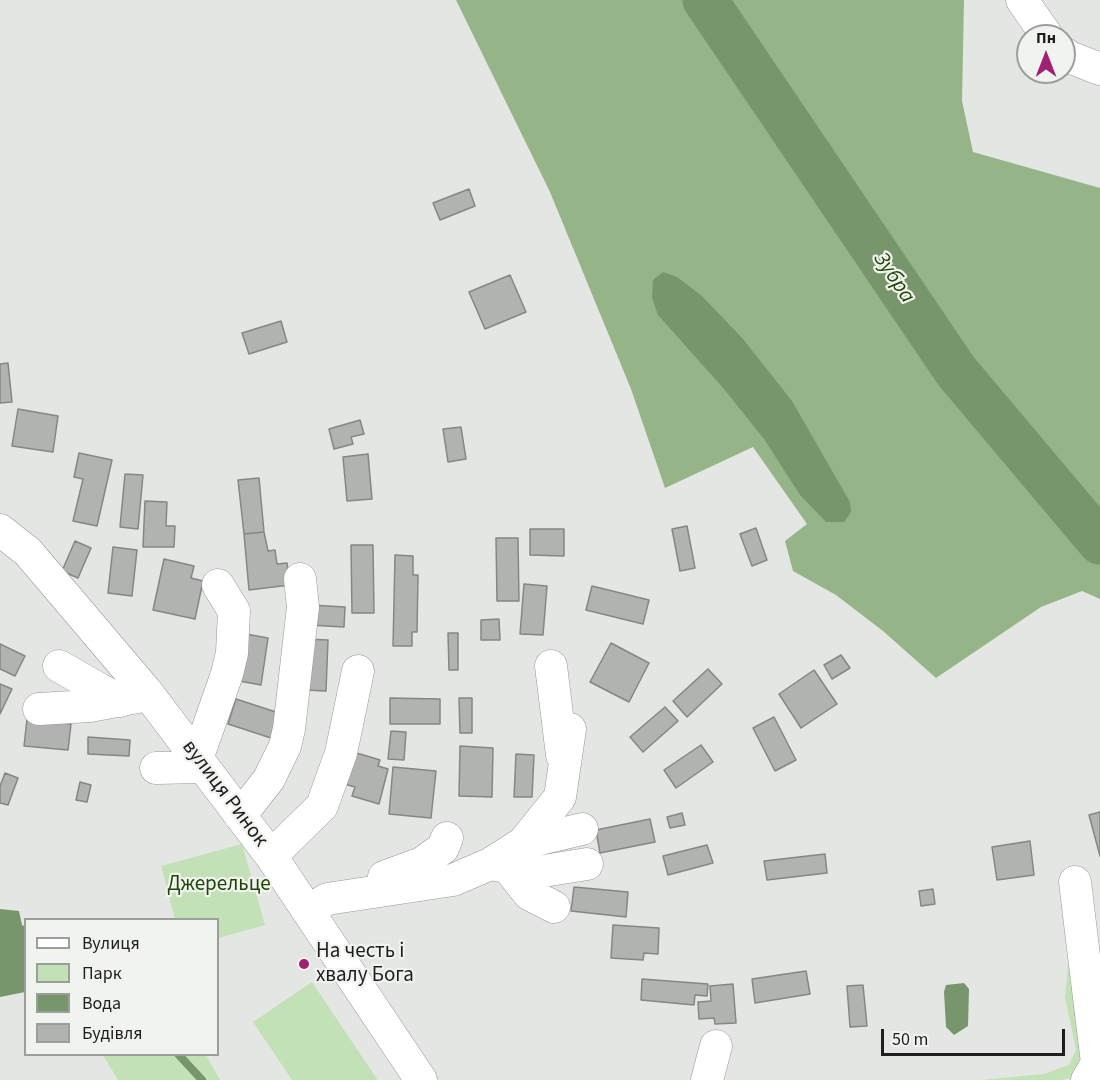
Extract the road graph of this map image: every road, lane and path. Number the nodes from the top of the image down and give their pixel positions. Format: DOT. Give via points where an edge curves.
graph roads {
  1 [pos="1022,0"];
  2 [pos="1039,24"];
  3 [pos="1076,60"];
  4 [pos="1100,69"];
  5 [pos="0,530"];
  6 [pos="300,579"];
  7 [pos="226,590"];
  8 [pos="59,666"];
  9 [pos="551,666"];
  10 [pos="358,671"];
  11 [pos="134,698"];
  12 [pos="39,709"];
  13 [pos="570,729"];
  14 [pos="200,763"];
  15 [pos="565,767"];
  16 [pos="156,768"];
  17 [pos="240,816"];
  18 [pos="582,829"];
  19 [pos="447,838"];
  20 [pos="271,856"];
  21 [pos="507,859"];
  22 [pos="587,864"];
  23 [pos="1075,882"];
  24 [pos="318,905"];
  25 [pos="554,907"];
  26 [pos="716,1046"];
  27 [pos="421,1080"];
  28 [pos="706,1080"];
  29 [pos="1087,1080"];
  1 -- 2 [label="street"];
  3 -- 4 [label="street"];
  5 -- 11 [label="street, вулиця Ринок" via="28,552"];
  6 -- 17 [label="street" via="303,607 290,729 269,779"];
  7 -- 14 [label="street" via="234,611 232,653"];
  8 -- 11 [label="street"];
  9 -- 15 [label="street"];
  10 -- 20 [label="street" via="341,753 322,806"];
  11 -- 12 [label="street"];
  11 -- 14 [label="street, вулиця Ринок"];
  13 -- 15 [label="street"];
  14 -- 16 [label="street"];
  14 -- 17 [label="street, вулиця Ринок"];
  15 -- 21 [label="street" via="560,797"];
  17 -- 20 [label="street, вулиця Ринок"];
  18 -- 21 [label="street"];
  19 -- 24 [label="street" via="443,848 422,863"];
  20 -- 24 [label="street, вулиця Ринок"];
  21 -- 22 [label="street" via="537,872"];
  21 -- 24 [label="street" via="453,880"];
  21 -- 25 [label="street" via="529,894"];
  23 -- 29 [label="street" via="1097,1063"];
  24 -- 27 [label="street, вулиця Ринок" via="362,995"];
  26 -- 28 [label="street"];
}
